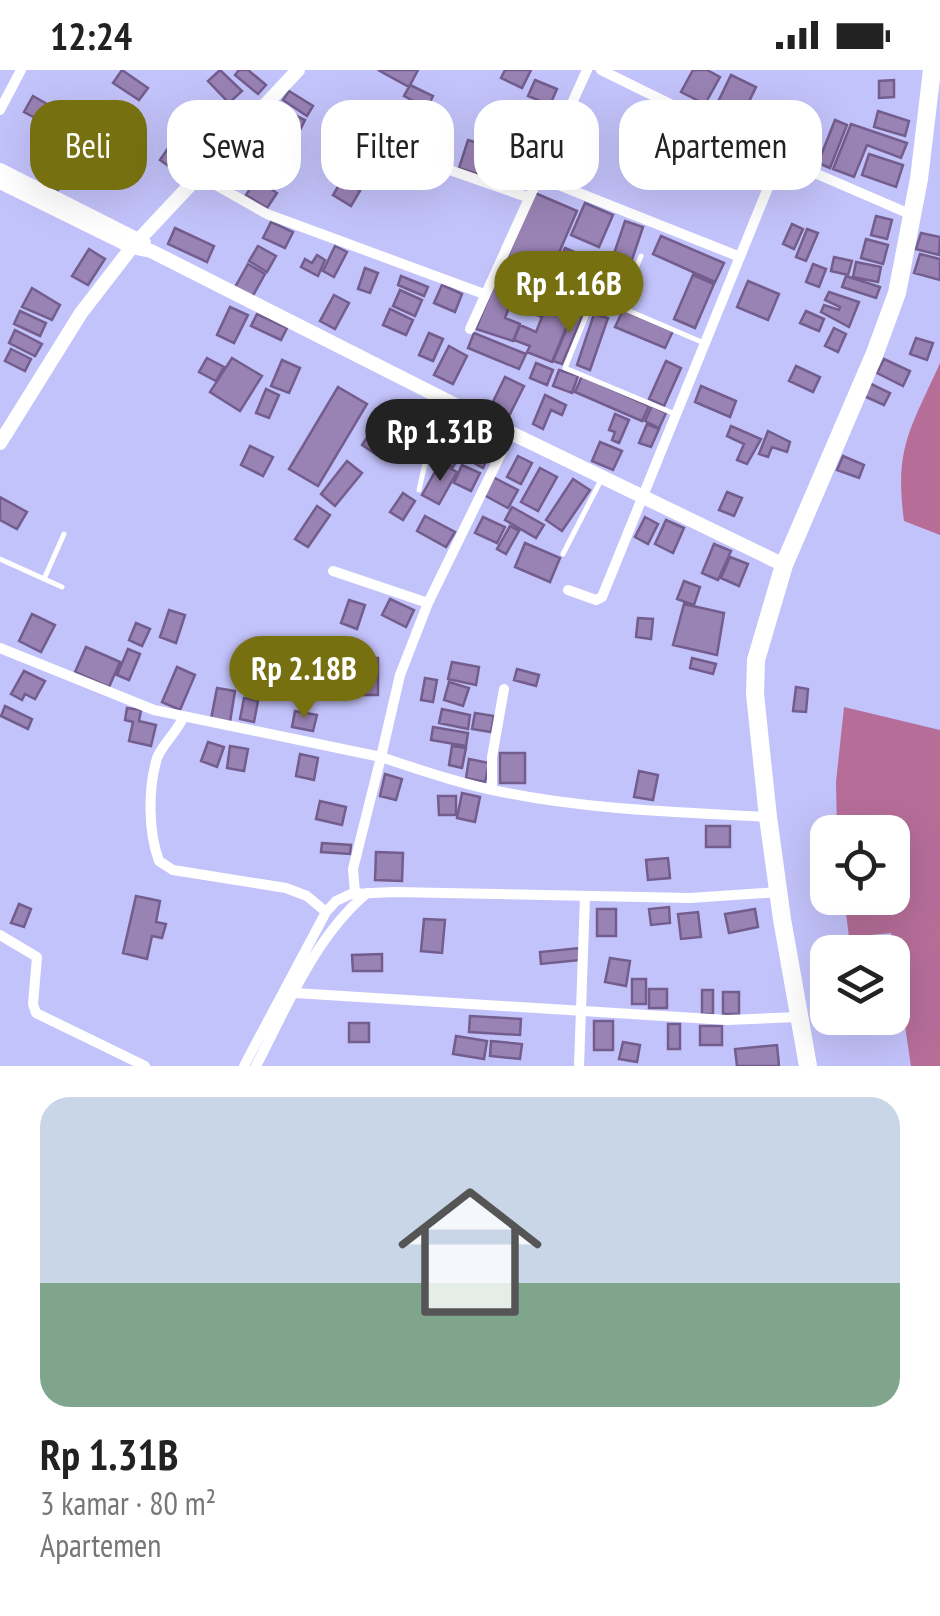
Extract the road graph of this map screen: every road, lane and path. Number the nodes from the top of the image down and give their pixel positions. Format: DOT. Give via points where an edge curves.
graph roads {
  1 [pos="21,70"];
  2 [pos="298,70"];
  3 [pos="586,70"];
  4 [pos="601,70"];
  5 [pos="932,70"];
  6 [pos="269,100"];
  7 [pos="572,100"];
  8 [pos="662,100"];
  9 [pos="0,110"];
  10 [pos="0,170"];
  11 [pos="454,172"];
  12 [pos="822,176"];
  13 [pos="0,182"];
  14 [pos="184,190"];
  15 [pos="225,190"];
  16 [pos="530,190"];
  17 [pos="572,190"];
  18 [pos="767,190"];
  19 [pos="527,197"];
  20 [pos="914,216"];
  21 [pos="136,242"];
  22 [pos="642,256"];
  23 [pos="740,256"];
  24 [pos="497,264"];
  25 [pos="484,294"];
  26 [pos="590,306"];
  27 [pos="620,307"];
  28 [pos="470,329"];
  29 [pos="704,344"];
  30 [pos="453,404"];
  31 [pos="675,414"];
  32 [pos="7,415"];
  33 [pos="510,433"];
  34 [pos="0,443"];
  35 [pos="602,477"];
  36 [pos="420,490"];
  37 [pos="641,496"];
  38 [pos="64,534"];
  39 [pos="563,554"];
  40 [pos="0,560"];
  41 [pos="784,566"];
  42 [pos="333,572"];
  43 [pos="44,579"];
  44 [pos="62,587"];
  45 [pos="568,590"];
  46 [pos="428,604"];
  47 [pos="0,648"];
  48 [pos="504,689"];
  49 [pos="183,718"];
  50 [pos="382,756"];
  51 [pos="492,790"];
  52 [pos="768,816"];
  53 [pos="368,892"];
  54 [pos="778,892"];
  55 [pos="354,893"];
  56 [pos="585,898"];
  57 [pos="326,912"];
  58 [pos="0,935"];
  59 [pos="295,993"];
  60 [pos="582,1010"];
  61 [pos="799,1017"];
  62 [pos="145,1066"];
  63 [pos="244,1066"];
  64 [pos="256,1066"];
  65 [pos="579,1066"];
  66 [pos="808,1066"];
  1 -- 9 [label="street"];
  2 -- 6 [label="main road"];
  3 -- 7 [label="street"];
  4 -- 8 [label="street"];
  5 -- 20 [label="highway"];
  10 -- 21 [label="main road"];
  11 -- 19 [label="street"];
  12 -- 20 [label="street"];
  13 -- 21 [label="main road"];
  14 -- 21 [label="main road"];
  15 -- 25 [label="street" via="267,214"];
  16 -- 19 [label="street"];
  17 -- 23 [label="street"];
  18 -- 23 [label="street"];
  19 -- 24 [label="street"];
  20 -- 41 [label="highway" via="887,322"];
  21 -- 30 [label="main road"];
  21 -- 32 [label="main road"];
  22 -- 27 [label="lane"];
  23 -- 29 [label="street"];
  24 -- 25 [label="street"];
  24 -- 26 [label="lane"];
  25 -- 28 [label="street"];
  26 -- 27 [label="lane" via="610,312"];
  26 -- 31 [label="lane" via="565,368"];
  27 -- 29 [label="lane"];
  29 -- 31 [label="street"];
  30 -- 33 [label="main road"];
  30 -- 36 [label="lane" via="428,450"];
  31 -- 37 [label="street"];
  32 -- 34 [label="main road"];
  33 -- 35 [label="main road"];
  33 -- 46 [label="street"];
  35 -- 37 [label="main road"];
  35 -- 39 [label="lane"];
  37 -- 41 [label="main road"];
  37 -- 45 [label="street" via="602,597"];
  38 -- 43 [label="lane"];
  40 -- 43 [label="lane"];
  41 -- 52 [label="highway" via="754,677"];
  42 -- 46 [label="street"];
  43 -- 44 [label="lane"];
  46 -- 50 [label="street" via="400,675"];
  47 -- 49 [label="street"];
  48 -- 51 [label="street"];
  49 -- 50 [label="street"];
  49 -- 57 [label="street" via="158,758 150,817 159,861 183,872 286,888"];
  50 -- 51 [label="street"];
  50 -- 55 [label="street" via="353,869"];
  51 -- 52 [label="street" via="647,810"];
  52 -- 54 [label="highway"];
  53 -- 55 [label="street"];
  53 -- 56 [label="street"];
  53 -- 59 [label="street" via="326,935"];
  54 -- 56 [label="street"];
  54 -- 61 [label="highway"];
  55 -- 57 [label="street"];
  56 -- 60 [label="street"];
  57 -- 63 [label="street"];
  58 -- 62 [label="street" via="36,958 36,1013"];
  59 -- 60 [label="street"];
  59 -- 64 [label="street"];
  60 -- 61 [label="street" via="726,1020"];
  60 -- 65 [label="street"];
  61 -- 66 [label="highway"];
}
